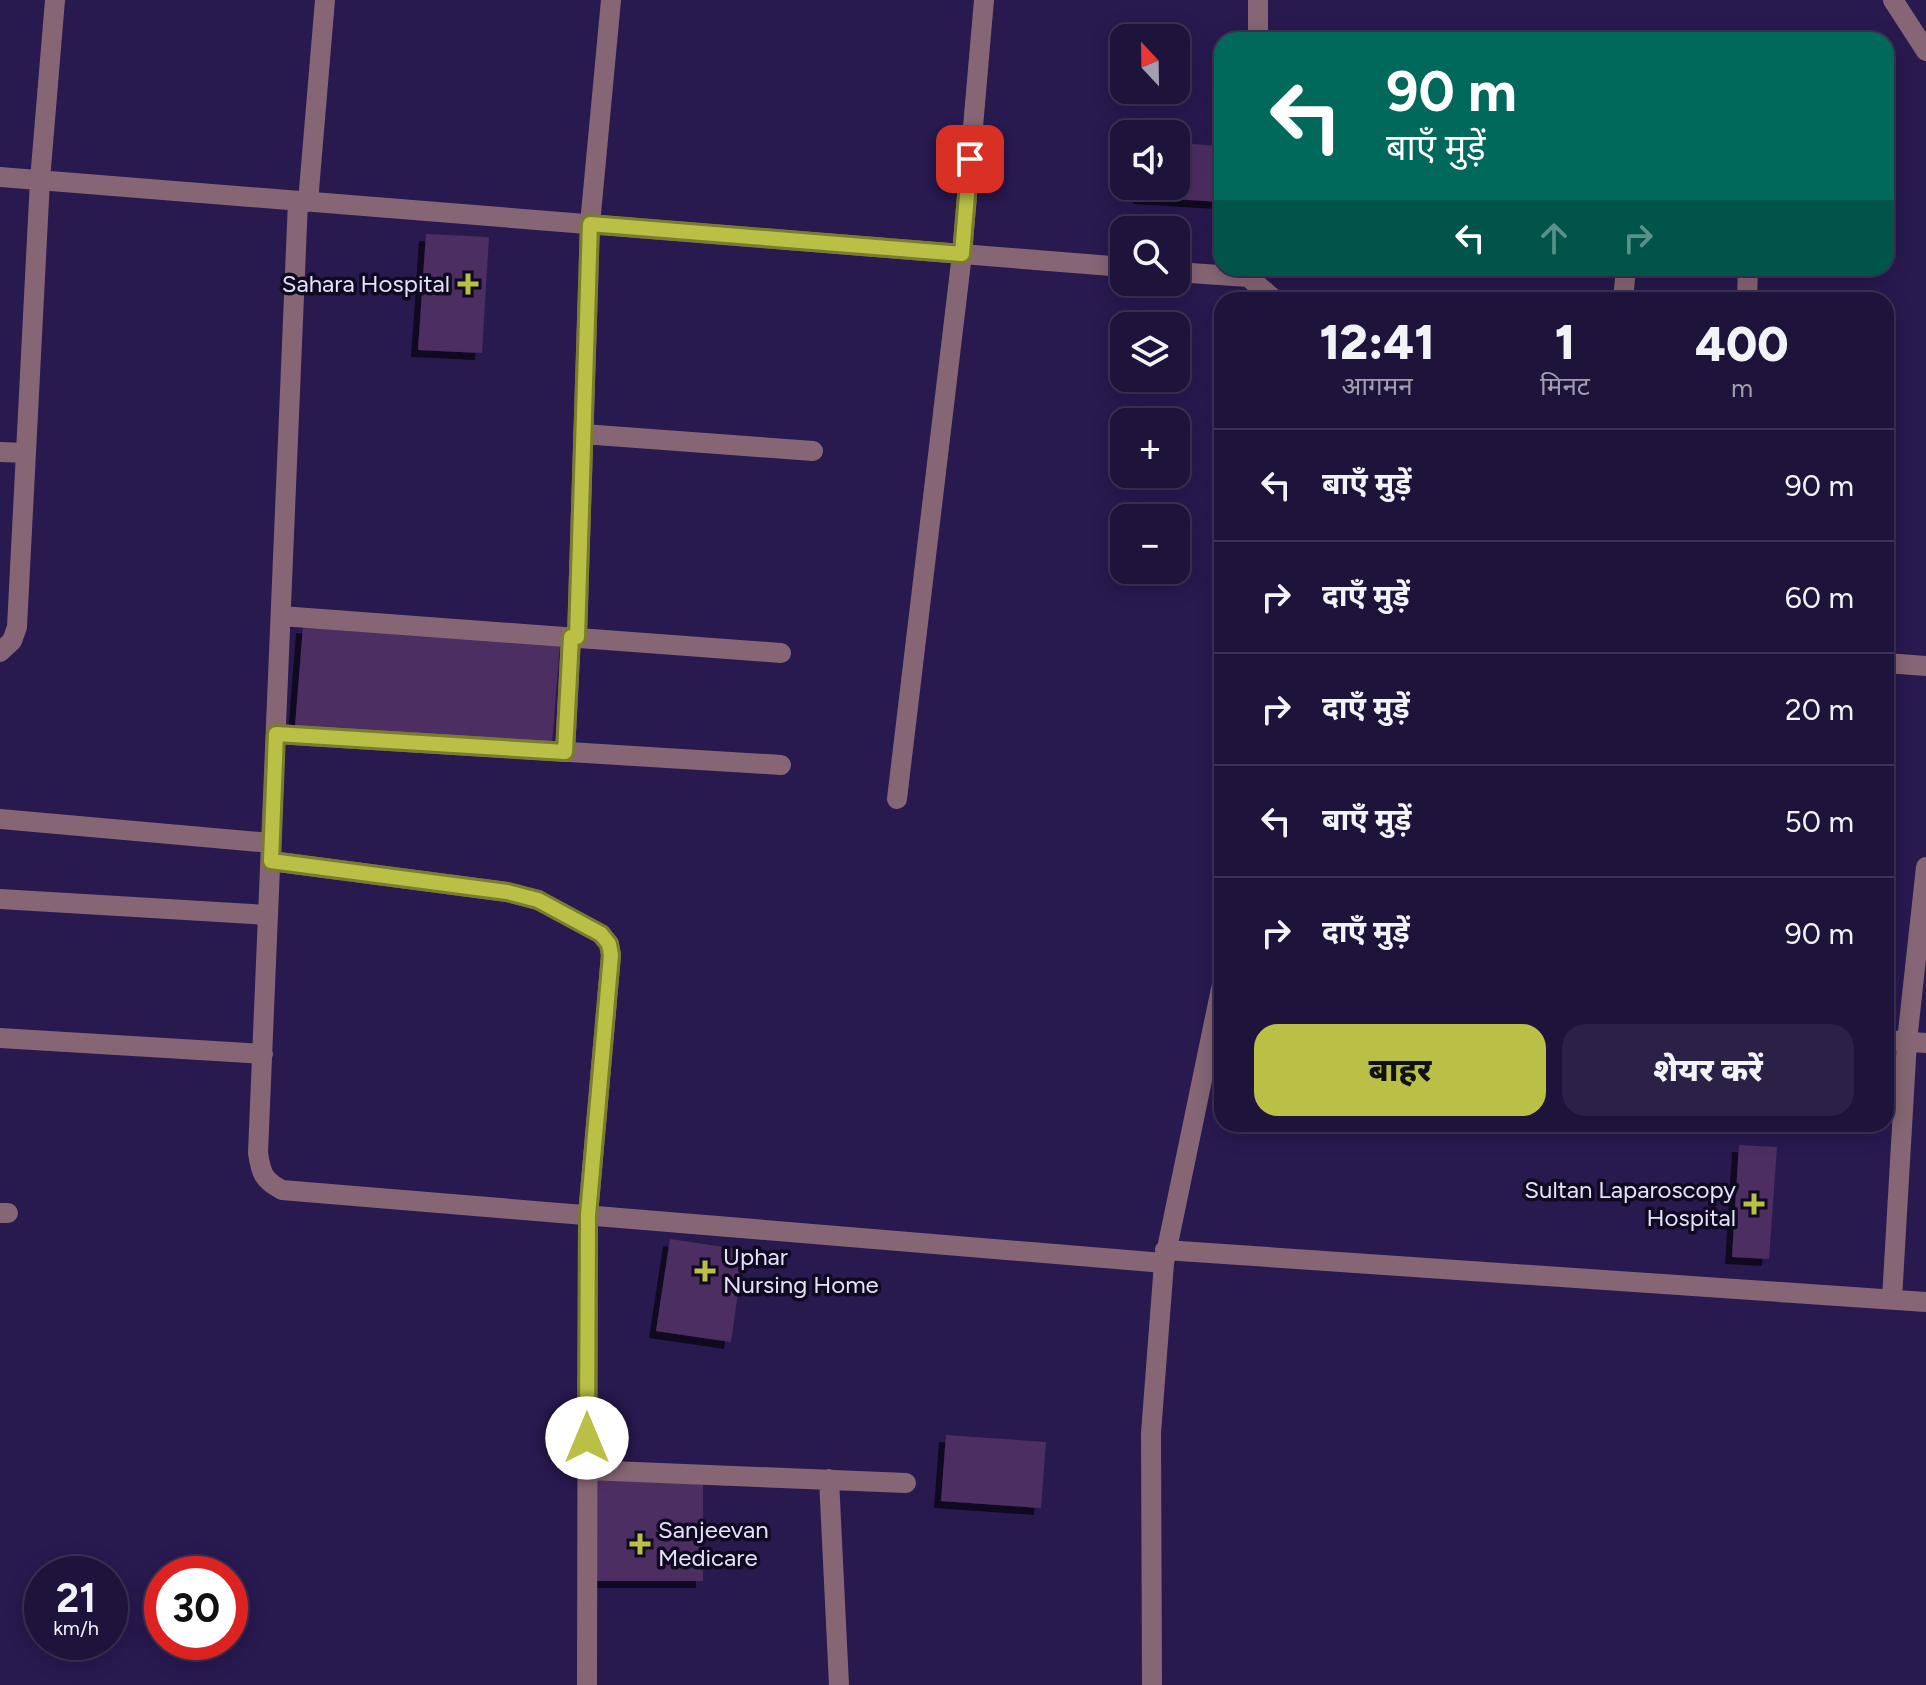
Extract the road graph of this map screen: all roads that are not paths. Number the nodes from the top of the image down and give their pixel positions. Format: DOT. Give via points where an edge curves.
graph roads {
  1 [pos="55,0"];
  2 [pos="325,0"];
  3 [pos="611,0"];
  4 [pos="984,0"];
  5 [pos="1258,0"];
  6 [pos="1893,0"];
  7 [pos="1258,32"];
  8 [pos="1926,51"];
  9 [pos="0,177"];
  10 [pos="40,180"];
  11 [pos="303,201"];
  12 [pos="590,224"];
  13 [pos="962,254"];
  14 [pos="1110,266"];
  15 [pos="1190,273"];
  16 [pos="1214,275"];
  17 [pos="1234,276"];
  18 [pos="1267,285"];
  19 [pos="583,434"];
  20 [pos="813,451"];
  21 [pos="0,452"];
  22 [pos="26,453"];
  23 [pos="281,616"];
  24 [pos="574,637"];
  25 [pos="0,652"];
  26 [pos="781,653"];
  27 [pos="1894,664"];
  28 [pos="1926,666"];
  29 [pos="276,734"];
  30 [pos="565,752"];
  31 [pos="781,765"];
  32 [pos="897,799"];
  33 [pos="0,819"];
  34 [pos="271,852"];
  35 [pos="1926,867"];
  36 [pos="0,899"];
  37 [pos="268,915"];
  38 [pos="1214,1026"];
  39 [pos="0,1038"];
  40 [pos="1894,1041"];
  41 [pos="1916,1042"];
  42 [pos="263,1054"];
  43 [pos="588,1215"];
  44 [pos="1165,1256"];
  45 [pos="1892,1299"];
  46 [pos="1926,1302"];
  47 [pos="587,1470"];
  48 [pos="829,1479"];
  49 [pos="906,1483"];
  50 [pos="587,1685"];
  51 [pos="839,1685"];
  52 [pos="1152,1685"];
  1 -- 10 [label="street"];
  2 -- 11 [label="street"];
  3 -- 12 [label="street"];
  4 -- 13 [label="street"];
  5 -- 7 [label="street"];
  6 -- 8 [label="street"];
  9 -- 10 [label="street"];
  10 -- 11 [label="street"];
  10 -- 22 [label="street"];
  11 -- 12 [label="street"];
  11 -- 23 [label="street"];
  12 -- 13 [label="street"];
  12 -- 19 [label="street"];
  13 -- 14 [label="street"];
  13 -- 32 [label="street"];
  15 -- 16 [label="street"];
  17 -- 18 [label="street"];
  19 -- 20 [label="street"];
  19 -- 24 [label="street"];
  21 -- 22 [label="street"];
  22 -- 25 [label="street" via="17,627"];
  23 -- 24 [label="street"];
  23 -- 29 [label="street"];
  24 -- 26 [label="street"];
  24 -- 30 [label="street"];
  27 -- 28 [label="street"];
  29 -- 30 [label="street"];
  29 -- 34 [label="street"];
  30 -- 31 [label="street"];
  33 -- 34 [label="street"];
  34 -- 37 [label="street"];
  34 -- 43 [label="street" via="507,892 538,900 601,934 611,955"];
  35 -- 41 [label="street"];
  36 -- 37 [label="street"];
  37 -- 42 [label="street"];
  38 -- 44 [label="street"];
  39 -- 42 [label="street"];
  40 -- 41 [label="street"];
  41 -- 45 [label="street"];
  42 -- 43 [label="street" via="258,1153 269,1183 282,1190"];
  43 -- 44 [label="street"];
  43 -- 47 [label="street"];
  44 -- 45 [label="street"];
  44 -- 52 [label="street" via="1151,1433"];
  45 -- 46 [label="street"];
  47 -- 48 [label="street"];
  47 -- 50 [label="street"];
  48 -- 49 [label="street"];
  48 -- 51 [label="street"];
}
